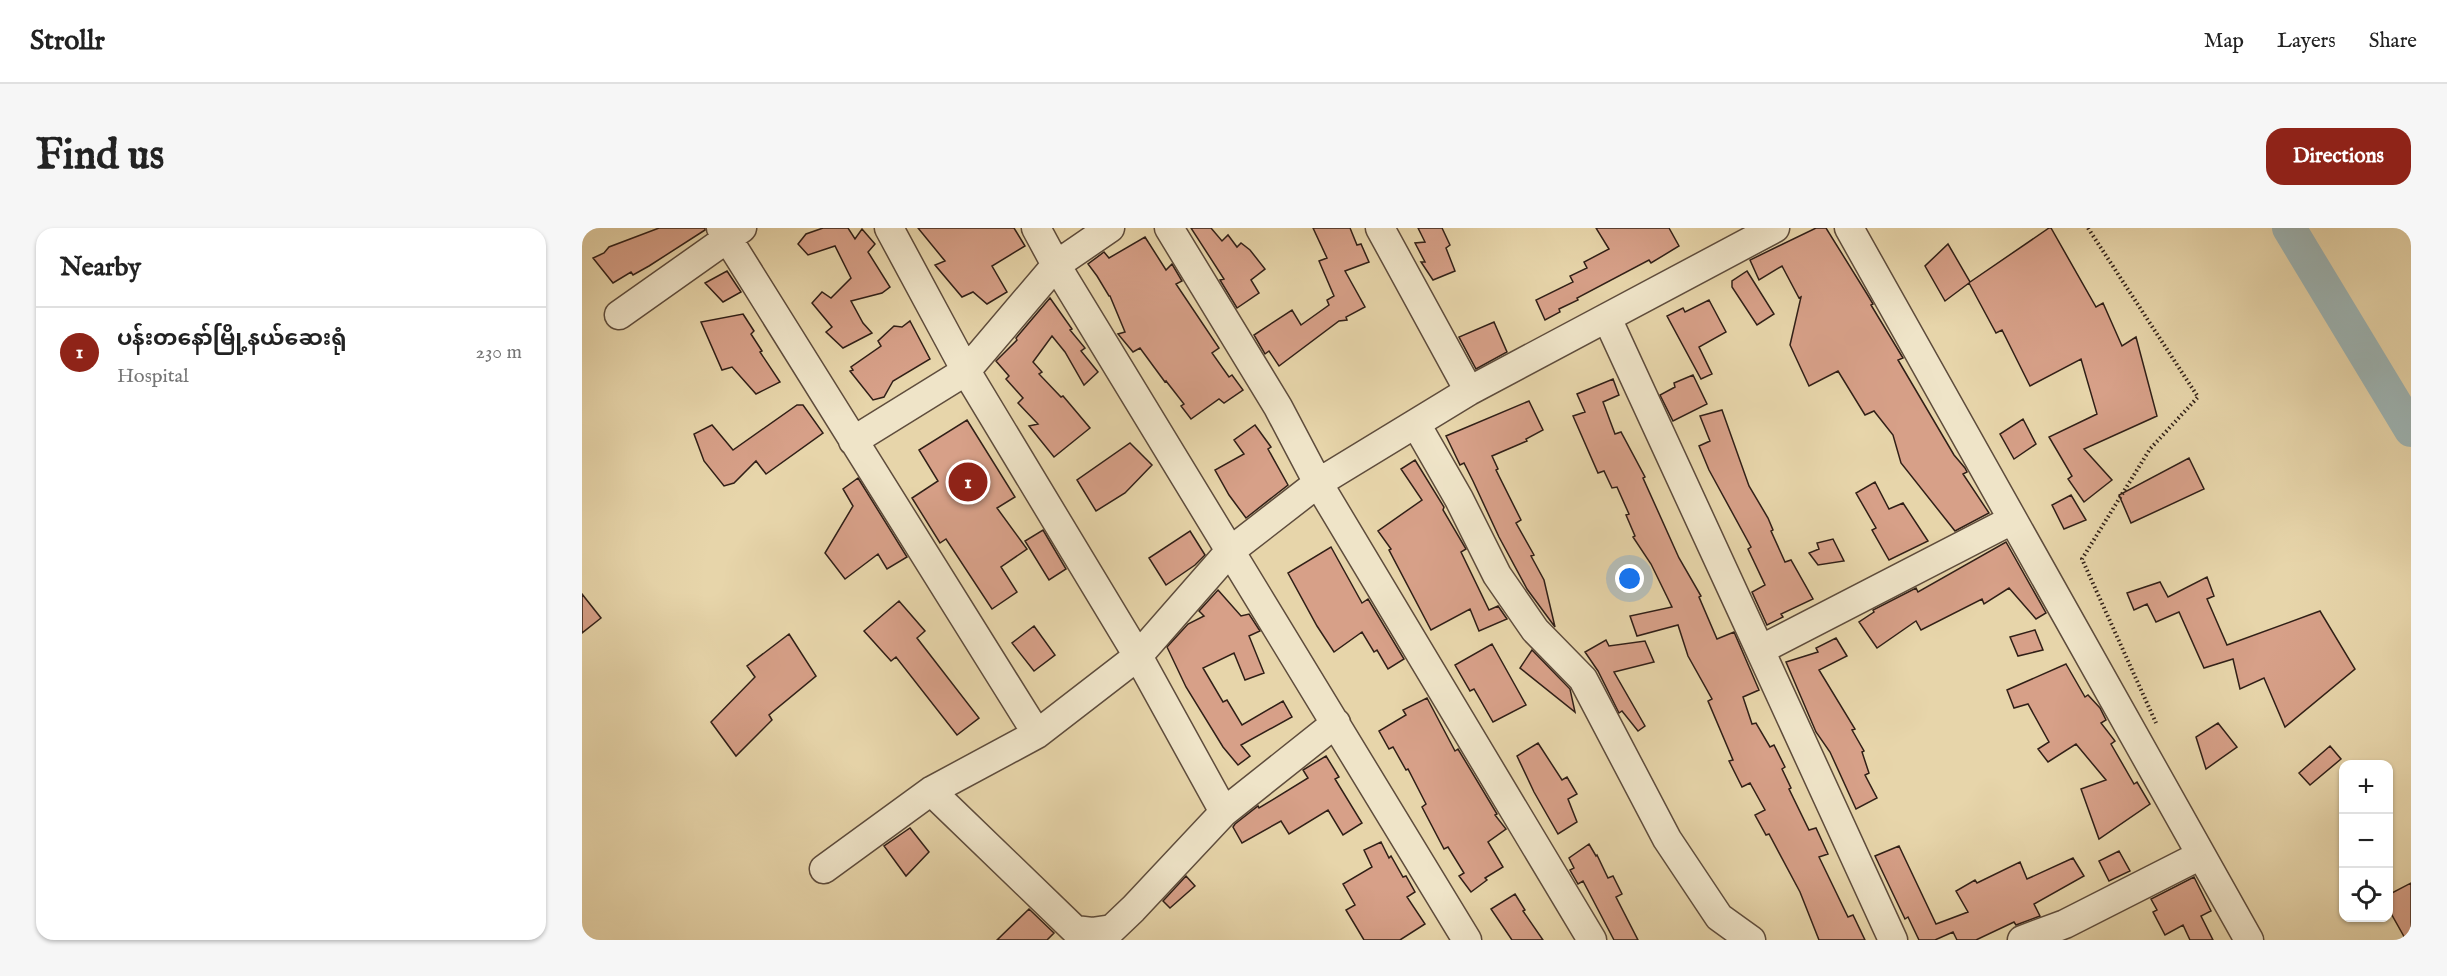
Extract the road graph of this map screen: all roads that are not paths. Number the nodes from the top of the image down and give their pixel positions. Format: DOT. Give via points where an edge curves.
graph roads {
  1 [pos="889,228"];
  2 [pos="1036,228"];
  3 [pos="1110,228"];
  4 [pos="1169,228"];
  5 [pos="1380,228"];
  6 [pos="1775,228"];
  7 [pos="1850,228"];
  8 [pos="730,231"];
  9 [pos="1056,265"];
  10 [pos="619,315"];
  11 [pos="1607,318"];
  12 [pos="966,371"];
  13 [pos="1469,391"];
  14 [pos="1416,424"];
  15 [pos="853,441"];
  16 [pos="1318,483"];
  17 [pos="2012,520"];
  18 [pos="1229,552"];
  19 [pos="1760,650"];
  20 [pos="1138,656"];
  21 [pos="1336,723"];
  22 [pos="1037,734"];
  23 [pos="931,791"];
  24 [pos="1224,812"];
  25 [pos="2201,855"];
  26 [pos="824,869"];
  27 [pos="2069,932"];
  28 [pos="1467,940"];
  29 [pos="1592,940"];
  30 [pos="1751,940"];
  31 [pos="1893,940"];
  32 [pos="2022,940"];
  33 [pos="2249,940"];
  1 -- 12 [label="street"];
  2 -- 9 [label="street"];
  3 -- 9 [label="street"];
  4 -- 16 [label="street" via="1278,407"];
  5 -- 13 [label="street"];
  6 -- 11 [label="street"];
  7 -- 17 [label="street"];
  8 -- 10 [label="street"];
  8 -- 15 [label="street"];
  9 -- 12 [label="street"];
  9 -- 18 [label="street"];
  11 -- 13 [label="street"];
  11 -- 19 [label="street"];
  12 -- 15 [label="street"];
  12 -- 20 [label="street"];
  13 -- 14 [label="street"];
  14 -- 16 [label="street"];
  14 -- 30 [label="street" via="1497,575 1535,630 1583,679 1674,849 1719,918"];
  15 -- 22 [label="street"];
  16 -- 18 [label="street"];
  16 -- 29 [label="street"];
  17 -- 19 [label="street"];
  17 -- 25 [label="street"];
  18 -- 20 [label="street"];
  18 -- 21 [label="street"];
  19 -- 31 [label="street"];
  20 -- 22 [label="street"];
  20 -- 24 [label="street"];
  21 -- 24 [label="street"];
  21 -- 28 [label="street"];
  22 -- 23 [label="street"];
  23 -- 24 [label="street" via="1074,930 1092,932 1112,929"];
  23 -- 26 [label="street"];
  25 -- 27 [label="street"];
  25 -- 33 [label="street"];
  27 -- 32 [label="street"];
}
